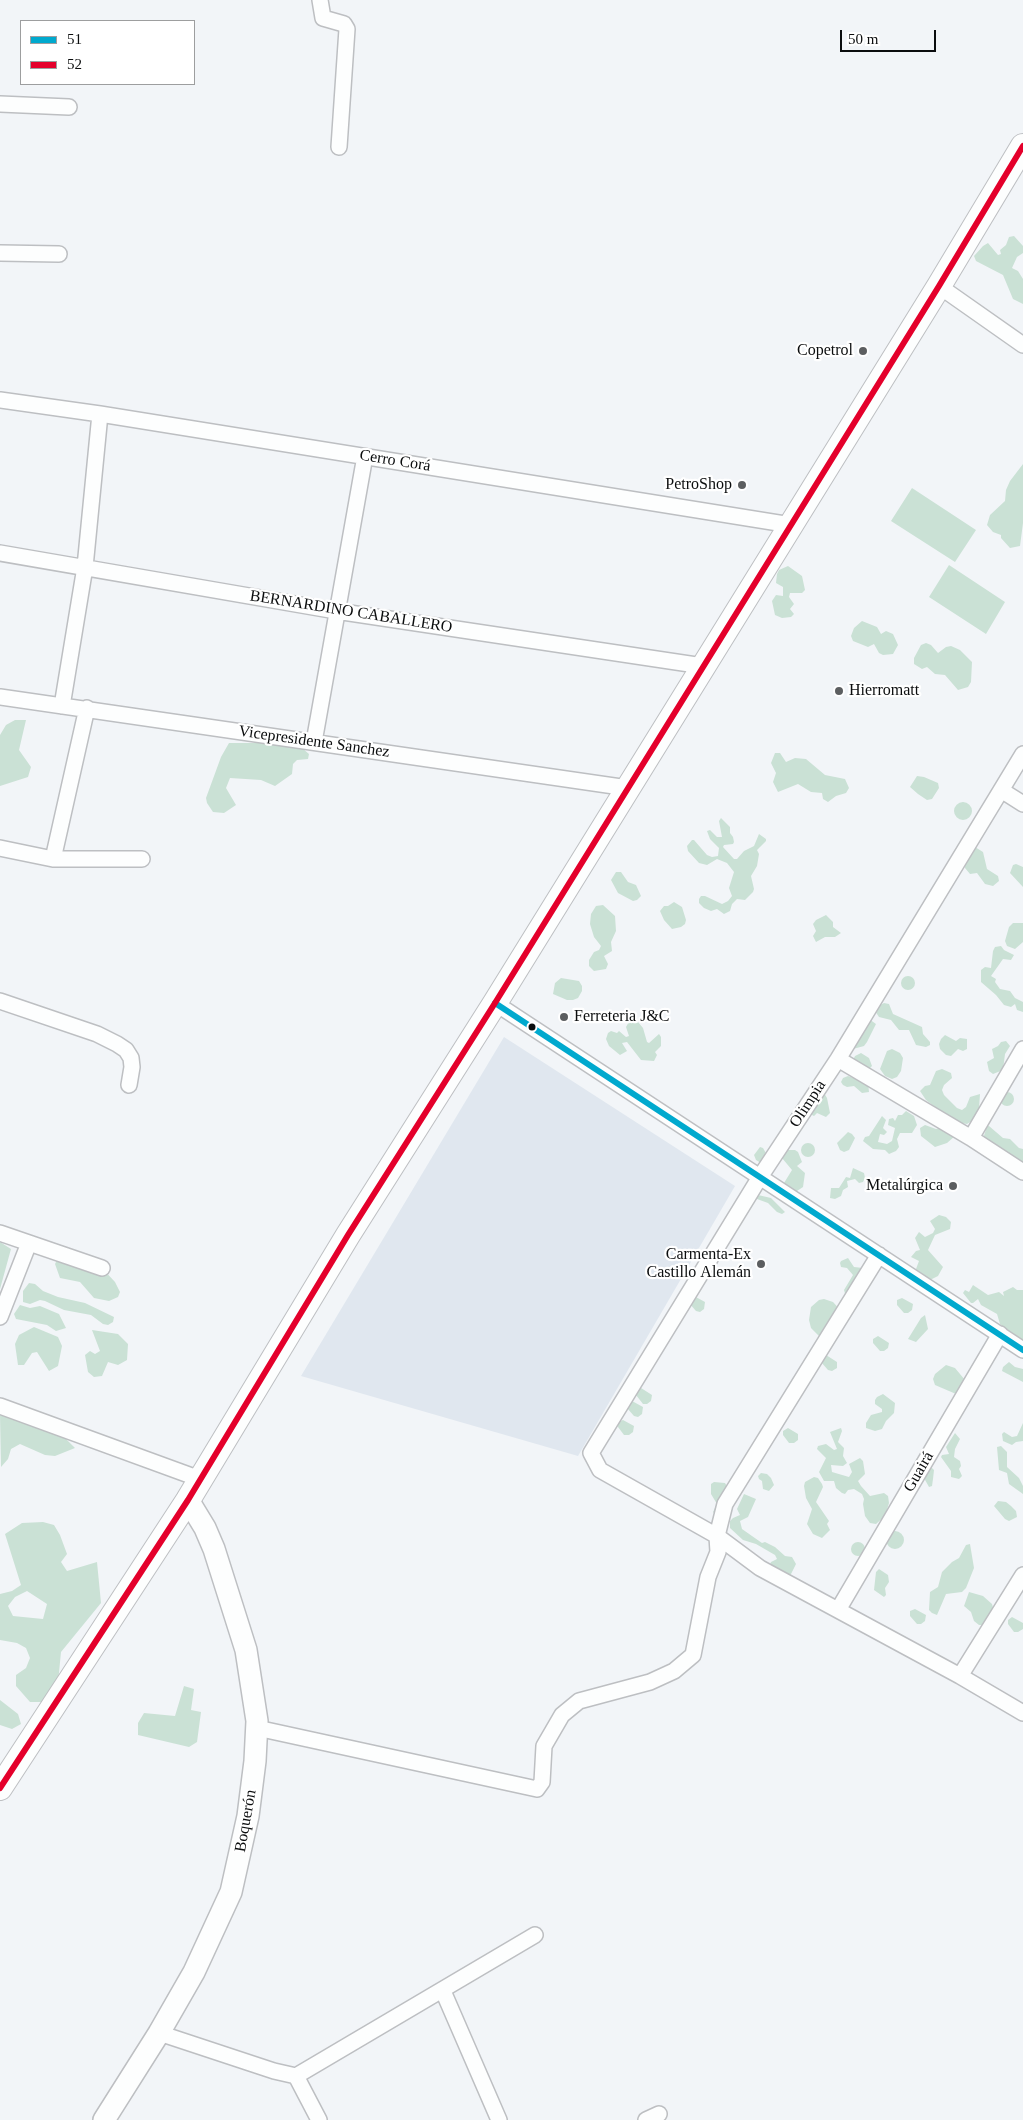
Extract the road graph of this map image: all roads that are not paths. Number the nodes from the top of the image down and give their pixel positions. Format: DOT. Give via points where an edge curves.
graph roads {
  1 [pos="320,0"];
  2 [pos="0,104"];
  3 [pos="68,107"];
  4 [pos="1023,146"];
  5 [pos="340,147"];
  6 [pos="0,254"];
  7 [pos="59,254"];
  8 [pos="938,286"];
  9 [pos="1023,345"];
  10 [pos="0,400"];
  11 [pos="100,414"];
  12 [pos="364,456"];
  13 [pos="790,525"];
  14 [pos="0,553"];
  15 [pos="85,567"];
  16 [pos="336,611"];
  17 [pos="703,666"];
  18 [pos="0,697"];
  19 [pos="62,706"];
  20 [pos="87,708"];
  21 [pos="314,742"];
  22 [pos="1023,754"];
  23 [pos="628,788"];
  24 [pos="1001,790"];
  25 [pos="1023,804"];
  26 [pos="0,848"];
  27 [pos="53,859"];
  28 [pos="142,859"];
  29 [pos="0,1001"];
  30 [pos="495,1003"];
  31 [pos="1023,1049"];
  32 [pos="838,1059"];
  33 [pos="129,1085"];
  34 [pos="971,1138"];
  35 [pos="1023,1172"];
  36 [pos="760,1177"];
  37 [pos="0,1233"];
  38 [pos="29,1243"];
  39 [pos="880,1255"];
  40 [pos="102,1268"];
  41 [pos="0,1318"];
  42 [pos="1000,1334"];
  43 [pos="1023,1350"];
  44 [pos="0,1406"];
  45 [pos="200,1478"];
  46 [pos="188,1500"];
  47 [pos="717,1536"];
  48 [pos="1023,1574"];
  49 [pos="838,1610"];
  50 [pos="960,1676"];
  51 [pos="1023,1713"];
  52 [pos="257,1728"];
  53 [pos="0,1788"];
  54 [pos="535,1935"];
  55 [pos="443,1991"];
  56 [pos="159,2033"];
  57 [pos="296,2076"];
  58 [pos="104,2120"];
  59 [pos="319,2120"];
  60 [pos="499,2120"];
  1 -- 5 [label="street" via="323,18 344,24 347,29"];
  2 -- 3 [label="street"];
  4 -- 8 [label="main road"];
  6 -- 7 [label="street"];
  8 -- 9 [label="street"];
  8 -- 13 [label="main road"];
  10 -- 11 [label="street, Cerro Corá"];
  11 -- 12 [label="street, Cerro Corá"];
  11 -- 15 [label="street"];
  12 -- 13 [label="street, Cerro Corá"];
  12 -- 16 [label="street"];
  13 -- 17 [label="main road"];
  14 -- 15 [label="street, BERNARDINO CABALLERO"];
  15 -- 16 [label="street, BERNARDINO CABALLERO"];
  15 -- 19 [label="street"];
  16 -- 17 [label="street, BERNARDINO CABALLERO"];
  16 -- 21 [label="street"];
  17 -- 23 [label="main road"];
  18 -- 19 [label="street, Vicepresidente Sanchez"];
  19 -- 20 [label="street, Vicepresidente Sanchez"];
  20 -- 21 [label="street, Vicepresidente Sanchez"];
  20 -- 27 [label="street"];
  21 -- 23 [label="street, Vicepresidente Sanchez"];
  22 -- 24 [label="street, Olimpia"];
  23 -- 30 [label="main road"];
  24 -- 25 [label="street"];
  24 -- 32 [label="street, Olimpia"];
  26 -- 27 [label="street"];
  27 -- 28 [label="street"];
  29 -- 33 [label="street" via="117,1044 131,1058"];
  30 -- 36 [label="street"];
  30 -- 45 [label="main road"];
  31 -- 34 [label="street"];
  32 -- 34 [label="street"];
  32 -- 36 [label="street, Olimpia"];
  34 -- 35 [label="street"];
  36 -- 39 [label="street"];
  36 -- 47 [label="street, Olimpia" via="591,1453 600,1470"];
  37 -- 38 [label="street"];
  38 -- 40 [label="street"];
  38 -- 41 [label="street"];
  39 -- 42 [label="street"];
  39 -- 47 [label="street" via="725,1504"];
  42 -- 43 [label="street"];
  42 -- 49 [label="street, Guairá"];
  44 -- 45 [label="street"];
  45 -- 46 [label="main road"];
  46 -- 52 [label="street, Boquerón" via="214,1550 244,1641"];
  46 -- 53 [label="main road"];
  47 -- 49 [label="street" via="760,1568"];
  47 -- 52 [label="street" via="718,1552 708,1577 693,1655 674,1671 650,1682 580,1701 562,1714 544,1746 542,1782 537,1789"];
  48 -- 50 [label="street"];
  49 -- 50 [label="street"];
  50 -- 51 [label="street"];
  52 -- 56 [label="street, Boquerón" via="248,1816 231,1892 194,1972"];
  54 -- 55 [label="street"];
  55 -- 57 [label="street"];
  55 -- 60 [label="street"];
  56 -- 57 [label="street"];
  56 -- 58 [label="street, Boquerón"];
  57 -- 59 [label="street"];
}
